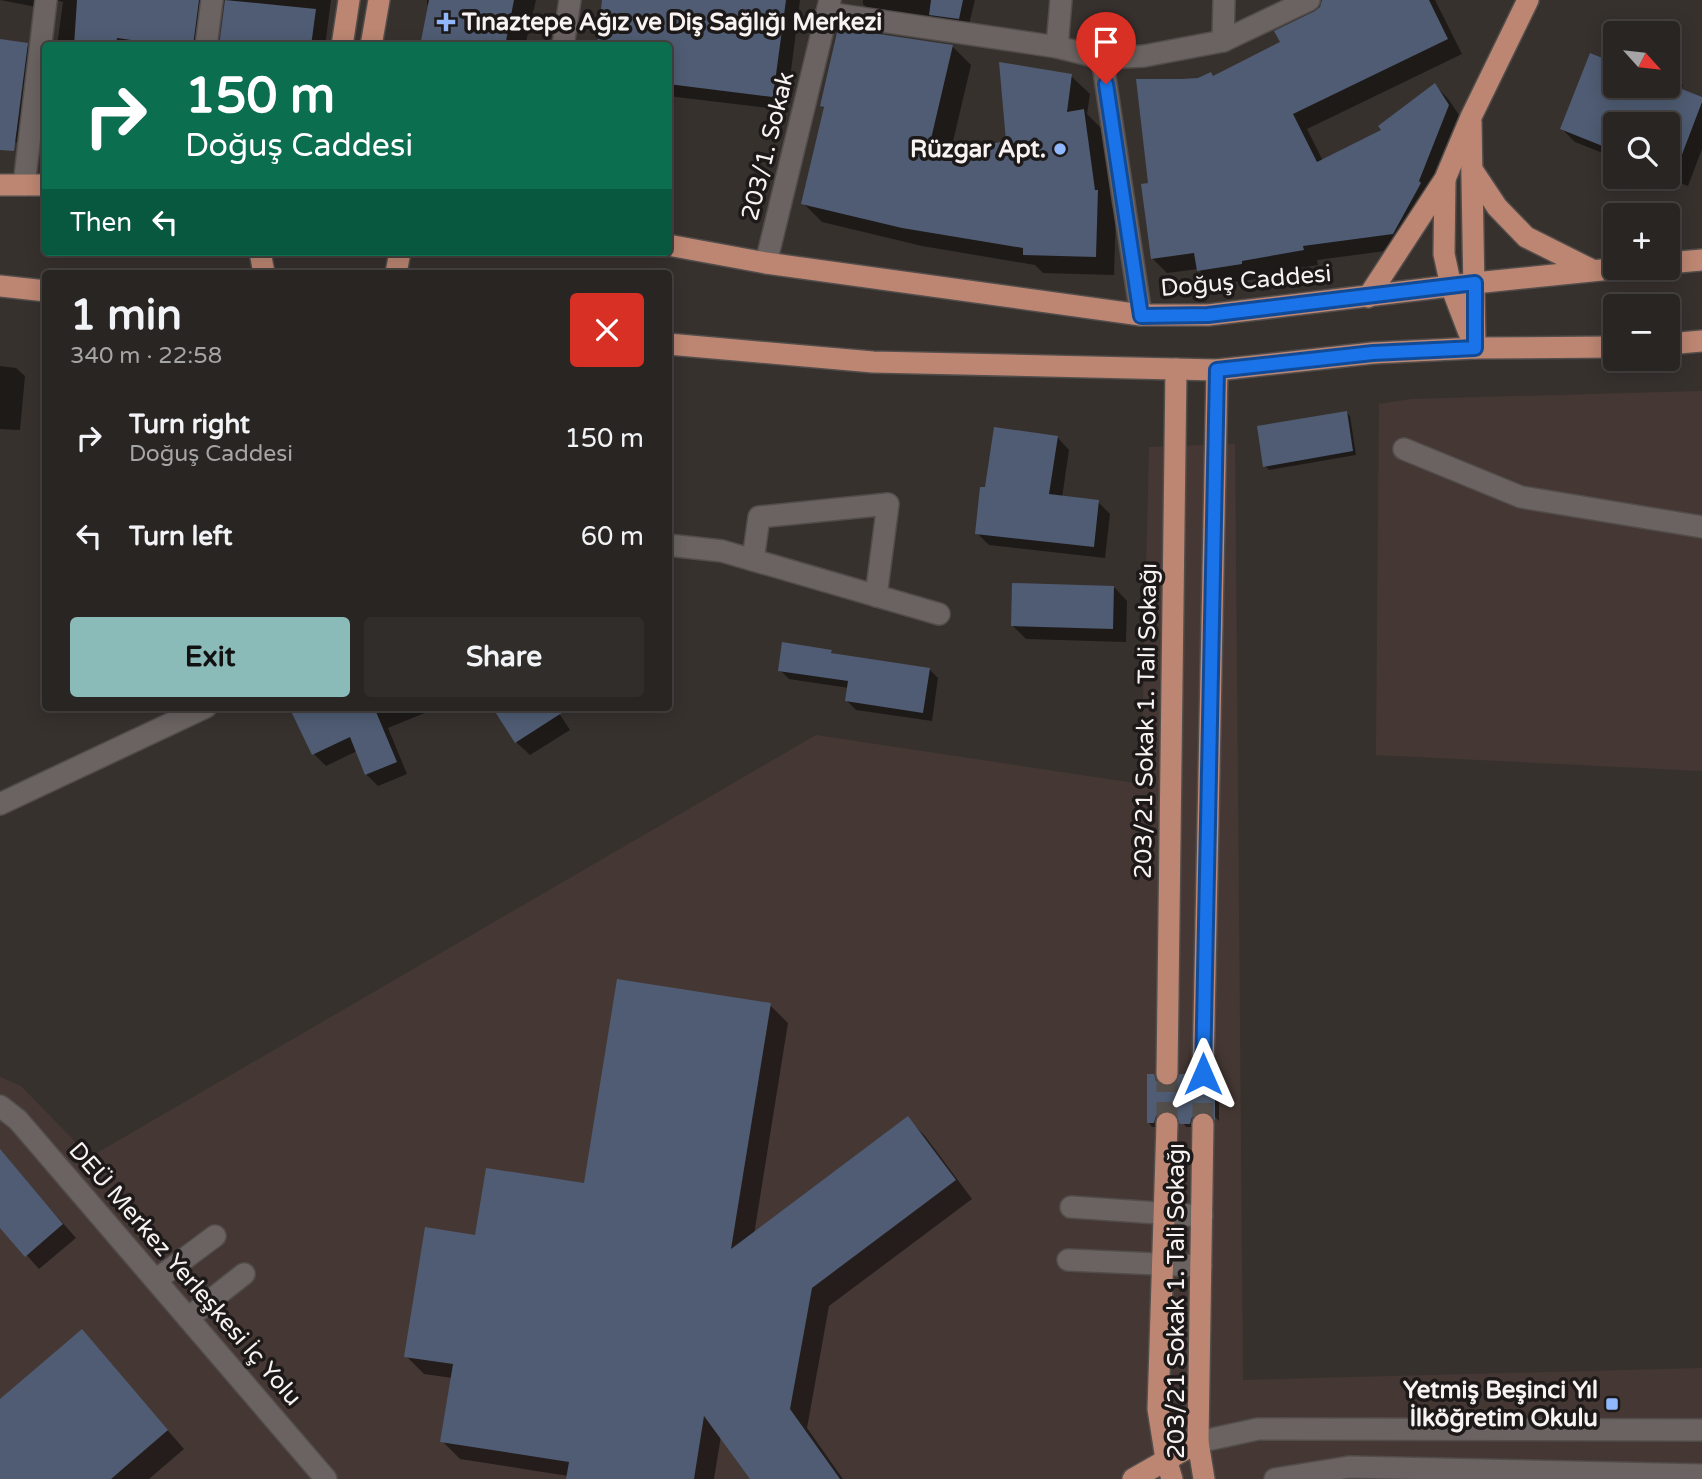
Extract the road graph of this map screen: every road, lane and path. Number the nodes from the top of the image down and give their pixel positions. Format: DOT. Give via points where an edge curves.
graph roads {
  1 [pos="46,0"];
  2 [pos="212,0"];
  3 [pos="349,0"];
  4 [pos="379,0"];
  5 [pos="570,0"];
  6 [pos="1061,0"];
  7 [pos="1224,0"];
  8 [pos="1308,0"];
  9 [pos="1528,0"];
  10 [pos="828,6"];
  11 [pos="1223,40"];
  12 [pos="207,42"];
  13 [pos="343,42"];
  14 [pos="372,42"];
  15 [pos="564,42"];
  16 [pos="1057,47"];
  17 [pos="1102,58"];
  18 [pos="1471,117"];
  19 [pos="1473,171"];
  20 [pos="1445,179"];
  21 [pos="0,185"];
  22 [pos="24,185"];
  23 [pos="42,185"];
  24 [pos="672,246"];
  25 [pos="1702,260"];
  26 [pos="1680,262"];
  27 [pos="765,263"];
  28 [pos="1603,269"];
  29 [pos="1592,270"];
  30 [pos="1475,283"];
  31 [pos="0,286"];
  32 [pos="1451,286"];
  33 [pos="42,291"];
  34 [pos="1368,297"];
  35 [pos="1141,316"];
  36 [pos="1702,341"];
  37 [pos="1680,343"];
  38 [pos="672,344"];
  39 [pos="1603,347"];
  40 [pos="1475,348"];
  41 [pos="1176,369"];
  42 [pos="1217,370"];
  43 [pos="1404,449"];
  44 [pos="1702,527"];
  45 [pos="672,545"];
  46 [pos="753,560"];
  47 [pos="876,596"];
  48 [pos="939,614"];
  49 [pos="198,711"];
  50 [pos="0,804"];
  51 [pos="1167,1074"];
  52 [pos="1203,1074"];
  53 [pos="0,1106"];
  54 [pos="1167,1124"];
  55 [pos="1203,1124"];
  56 [pos="1072,1207"];
  57 [pos="1165,1213"];
  58 [pos="1202,1216"];
  59 [pos="215,1236"];
  60 [pos="1068,1260"];
  61 [pos="1163,1264"];
  62 [pos="1201,1266"];
  63 [pos="244,1274"];
  64 [pos="156,1280"];
  65 [pos="188,1318"];
  66 [pos="1702,1430"];
  67 [pos="1198,1442"];
  68 [pos="1169,1469"];
  69 [pos="1702,1475"];
  70 [pos="326,1479"];
  71 [pos="1133,1479"];
  72 [pos="1204,1479"];
  73 [pos="1275,1479"];
  1 -- 22 [label="street"];
  2 -- 12 [label="street"];
  3 -- 13 [label="main road"];
  4 -- 14 [label="main road"];
  5 -- 15 [label="street"];
  6 -- 16 [label="street"];
  7 -- 11 [label="street"];
  8 -- 11 [label="street"];
  9 -- 18 [label="main road"];
  10 -- 16 [label="street"];
  10 -- 27 [label="street, 203/1. Sokak"];
  11 -- 17 [label="street"];
  16 -- 17 [label="street"];
  17 -- 35 [label="street"];
  18 -- 19 [label="main road"];
  18 -- 20 [label="main road"];
  19 -- 29 [label="main road" via="1497,207 1526,237"];
  19 -- 30 [label="main road"];
  20 -- 32 [label="main road" via="1444,254"];
  20 -- 34 [label="main road"];
  21 -- 22 [label="main road"];
  22 -- 23 [label="main road"];
  24 -- 27 [label="main road, Doğuş Caddesi"];
  25 -- 26 [label="main road"];
  27 -- 35 [label="main road, Doğuş Caddesi"];
  28 -- 29 [label="main road, Doğuş Caddesi"];
  29 -- 30 [label="main road, Doğuş Caddesi"];
  30 -- 32 [label="main road, Doğuş Caddesi"];
  30 -- 40 [label="main road"];
  31 -- 33 [label="main road"];
  32 -- 34 [label="main road, Doğuş Caddesi"];
  32 -- 40 [label="main road"];
  34 -- 35 [label="main road, Doğuş Caddesi" via="1208,315"];
  36 -- 37 [label="main road"];
  38 -- 41 [label="main road" via="873,362"];
  39 -- 40 [label="main road"];
  40 -- 42 [label="main road" via="1373,353"];
  41 -- 42 [label="main road"];
  41 -- 51 [label="main road, 203/21 Sokak 1. Tali Sokağı"];
  42 -- 52 [label="main road"];
  43 -- 44 [label="street" via="1521,497"];
  45 -- 46 [label="street"];
  46 -- 47 [label="street"];
  46 -- 47 [label="street" via="759,517 888,503"];
  47 -- 48 [label="street"];
  49 -- 50 [label="street"];
  53 -- 64 [label="street, DEÜ Merkez Yerleşkesi İç Yolu" via="18,1120"];
  54 -- 57 [label="main road, 203/21 Sokak 1. Tali Sokağı"];
  55 -- 58 [label="main road, 203/21 Sokak 1. Tali Sokağı"];
  56 -- 57 [label="street"];
  57 -- 58 [label="street"];
  57 -- 61 [label="main road, 203/21 Sokak 1. Tali Sokağı"];
  58 -- 62 [label="main road, 203/21 Sokak 1. Tali Sokağı"];
  59 -- 64 [label="street"];
  60 -- 61 [label="street"];
  61 -- 62 [label="street"];
  61 -- 68 [label="main road, 203/21 Sokak 1. Tali Sokağı" via="1158,1409"];
  62 -- 67 [label="main road, 203/21 Sokak 1. Tali Sokağı"];
  63 -- 65 [label="street"];
  64 -- 65 [label="street, DEÜ Merkez Yerleşkesi İç Yolu"];
  65 -- 70 [label="street, DEÜ Merkez Yerleşkesi İç Yolu"];
  66 -- 67 [label="street" via="1258,1429"];
  67 -- 68 [label="main road"];
  67 -- 72 [label="main road, 203/21 Sokak 1. Tali Sokağı"];
  68 -- 71 [label="main road"];
  69 -- 73 [label="street" via="1349,1468"];
}
